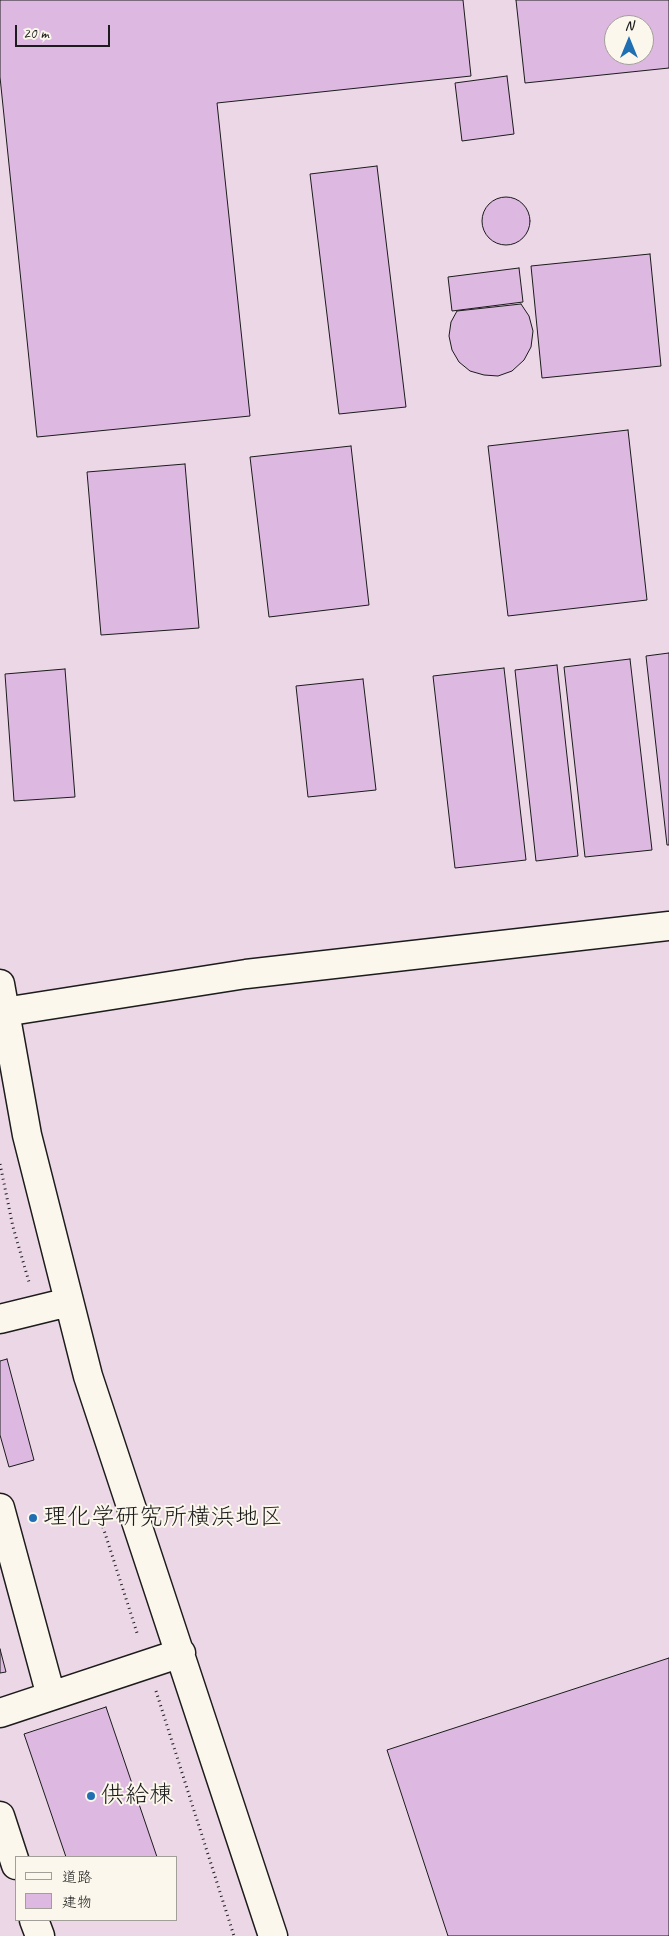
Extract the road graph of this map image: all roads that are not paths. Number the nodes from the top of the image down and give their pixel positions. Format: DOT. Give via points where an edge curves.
graph roads {
  1 [pos="669,926"];
  2 [pos="0,984"];
  3 [pos="4,1012"];
  4 [pos="69,1302"];
  5 [pos="0,1319"];
  6 [pos="0,1508"];
  7 [pos="181,1653"];
  8 [pos="51,1696"];
  9 [pos="0,1713"];
  10 [pos="0,1816"];
  11 [pos="15,1862"];
  12 [pos="34,1921"];
  13 [pos="40,1936"];
  14 [pos="273,1936"];
  1 -- 3 [label="street" via="246,974"];
  2 -- 3 [label="street"];
  3 -- 4 [label="street" via="27,1135"];
  4 -- 5 [label="street"];
  4 -- 7 [label="street" via="88,1376"];
  6 -- 8 [label="street"];
  7 -- 8 [label="street"];
  7 -- 14 [label="street"];
  8 -- 9 [label="street"];
  10 -- 11 [label="street"];
  12 -- 13 [label="street"];
}
